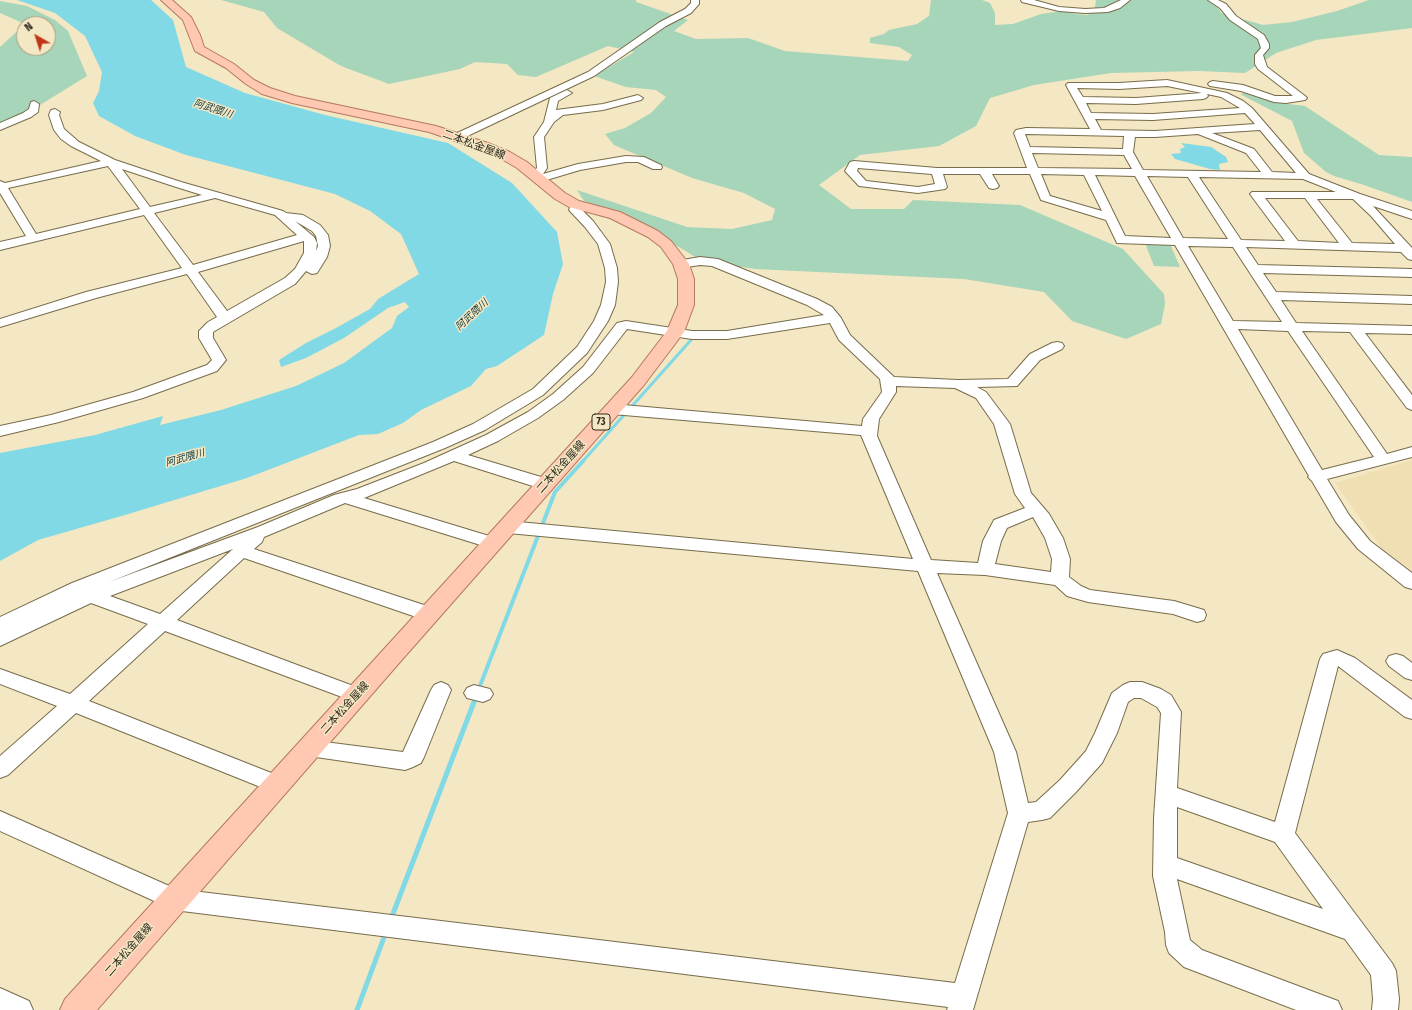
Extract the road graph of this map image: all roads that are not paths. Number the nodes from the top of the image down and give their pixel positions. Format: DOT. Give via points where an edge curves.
graph roads {
  1 [pos="166,0"];
  2 [pos="695,0"];
  3 [pos="1025,0"];
  4 [pos="1126,0"];
  5 [pos="1212,0"];
  6 [pos="1154,74"];
  7 [pos="1112,76"];
  8 [pos="583,78"];
  9 [pos="1071,85"];
  10 [pos="1224,95"];
  11 [pos="638,98"];
  12 [pos="1079,100"];
  13 [pos="34,104"];
  14 [pos="1248,110"];
  15 [pos="55,112"];
  16 [pos="1088,116"];
  17 [pos="549,121"];
  18 [pos="1263,126"];
  19 [pos="0,127"];
  20 [pos="1198,131"];
  21 [pos="1097,132"];
  22 [pos="1130,133"];
  23 [pos="457,137"];
  24 [pos="1026,150"];
  25 [pos="1128,152"];
  26 [pos="111,162"];
  27 [pos="657,167"];
  28 [pos="937,171"];
  29 [pos="984,171"];
  30 [pos="1034,171"];
  31 [pos="1088,172"];
  32 [pos="1139,173"];
  33 [pos="1191,173"];
  34 [pos="1241,174"];
  35 [pos="1269,175"];
  36 [pos="1305,176"];
  37 [pos="538,178"];
  38 [pos="1,186"];
  39 [pos="993,186"];
  40 [pos="216,194"];
  41 [pos="1256,194"];
  42 [pos="1308,195"];
  43 [pos="1356,196"];
  44 [pos="576,205"];
  45 [pos="147,211"];
  46 [pos="1412,215"];
  47 [pos="283,216"];
  48 [pos="1111,218"];
  49 [pos="305,237"];
  50 [pos="33,238"];
  51 [pos="1179,242"];
  52 [pos="1237,243"];
  53 [pos="1294,245"];
  54 [pos="0,246"];
  55 [pos="1348,246"];
  56 [pos="1408,252"];
  57 [pos="680,264"];
  58 [pos="189,270"];
  59 [pos="1254,270"];
  60 [pos="1412,273"];
  61 [pos="1272,296"];
  62 [pos="1412,300"];
  63 [pos="225,318"];
  64 [pos="834,318"];
  65 [pos="0,323"];
  66 [pos="1228,325"];
  67 [pos="1292,327"];
  68 [pos="1354,328"];
  69 [pos="1412,330"];
  70 [pos="675,332"];
  71 [pos="206,338"];
  72 [pos="1058,346"];
  73 [pos="887,381"];
  74 [pos="958,384"];
  75 [pos="1412,405"];
  76 [pos="621,410"];
  77 [pos="0,431"];
  78 [pos="869,431"];
  79 [pos="1412,452"];
  80 [pos="454,456"];
  81 [pos="1383,459"];
  82 [pos="1316,477"];
  83 [pos="545,484"];
  84 [pos="346,498"];
  85 [pos="1036,510"];
  86 [pos="508,527"];
  87 [pos="264,531"];
  88 [pos="493,543"];
  89 [pos="241,551"];
  90 [pos="924,566"];
  91 [pos="985,569"];
  92 [pos="1060,579"];
  93 [pos="1412,583"];
  94 [pos="92,596"];
  95 [pos="429,614"];
  96 [pos="1197,615"];
  97 [pos="162,622"];
  98 [pos="0,625"];
  99 [pos="0,639"];
  100 [pos="1396,661"];
  101 [pos="1412,673"];
  102 [pos="0,676"];
  103 [pos="441,690"];
  104 [pos="357,695"];
  105 [pos="72,703"];
  106 [pos="1412,711"];
  107 [pos="309,748"];
  108 [pos="0,769"];
  109 [pos="276,784"];
  110 [pos="1167,794"];
  111 [pos="1019,813"];
  112 [pos="0,821"];
  113 [pos="1283,835"];
  114 [pos="1165,864"];
  115 [pos="174,899"];
  116 [pos="1354,931"];
  117 [pos="0,1000"];
  118 [pos="963,1003"];
  119 [pos="20,1010"];
  120 [pos="76,1010"];
  121 [pos="1329,1010"];
  122 [pos="1386,1010"];
  1 -- 23 [label="main road, 二本松金屋線 / 73" via="187,20 199,49 230,66 266,91"];
  2 -- 8 [label="street" via="695,4 688,11 663,24"];
  3 -- 4 [label="street" via="1058,9 1084,11 1105,10"];
  5 -- 6 [label="street" via="1261,37 1266,44 1260,55 1263,69 1302,98 1274,99 1243,88"];
  7 -- 9 [label="street" via="1069,79"];
  8 -- 17 [label="street" via="589,82 588,85 553,100"];
  8 -- 23 [label="street"];
  9 -- 10 [label="street" via="1167,83"];
  9 -- 12 [label="street"];
  10 -- 12 [label="street" via="1136,101"];
  10 -- 14 [label="street"];
  11 -- 17 [label="street" via="603,107 560,112"];
  12 -- 16 [label="street"];
  13 -- 19 [label="street" via="34,110 27,115"];
  14 -- 16 [label="street" via="1153,117"];
  14 -- 18 [label="street"];
  15 -- 26 [label="street" via="59,130 65,137"];
  16 -- 21 [label="street"];
  17 -- 37 [label="street" via="539,137 542,168"];
  18 -- 20 [label="street"];
  18 -- 36 [label="street"];
  20 -- 22 [label="street"];
  20 -- 35 [label="street" via="1250,151"];
  21 -- 22 [label="street"];
  21 -- 24 [label="street" via="1020,132"];
  22 -- 25 [label="street"];
  23 -- 37 [label="main road, 二本松金屋線 / 73" via="505,155"];
  24 -- 25 [label="street"];
  24 -- 30 [label="street"];
  25 -- 32 [label="street"];
  26 -- 38 [label="street"];
  26 -- 40 [label="street"];
  26 -- 45 [label="street"];
  27 -- 37 [label="street" via="640,159 626,159 578,167"];
  28 -- 28 [label="street" via="941,187 918,190 863,184 851,171 854,164"];
  28 -- 29 [label="street"];
  29 -- 30 [label="street"];
  29 -- 39 [label="street"];
  30 -- 31 [label="street"];
  30 -- 48 [label="street" via="1045,198"];
  31 -- 32 [label="street"];
  31 -- 48 [label="street"];
  32 -- 33 [label="street"];
  32 -- 51 [label="street"];
  33 -- 34 [label="street"];
  33 -- 52 [label="street"];
  34 -- 35 [label="street"];
  34 -- 41 [label="street"];
  35 -- 36 [label="street"];
  36 -- 43 [label="street"];
  37 -- 44 [label="main road, 二本松金屋線 / 73"];
  38 -- 50 [label="street"];
  40 -- 45 [label="street"];
  40 -- 47 [label="street"];
  41 -- 42 [label="street"];
  41 -- 53 [label="street"];
  42 -- 43 [label="street"];
  42 -- 55 [label="street"];
  43 -- 46 [label="street"];
  43 -- 56 [label="street"];
  44 -- 57 [label="main road, 二本松金屋線 / 73" via="614,215 653,234 666,244"];
  44 -- 98 [label="street" via="574,210 604,244 612,282 608,305 582,350 538,392 479,427 439,445 86,584"];
  45 -- 50 [label="street"];
  45 -- 58 [label="street"];
  47 -- 49 [label="street"];
  47 -- 71 [label="street" via="299,218 316,228 322,235 324,246 321,257 310,273 282,297"];
  48 -- 51 [label="street" via="1121,240"];
  49 -- 58 [label="street"];
  49 -- 63 [label="street" via="311,242 310,253 300,271 290,281"];
  50 -- 54 [label="street"];
  51 -- 52 [label="street"];
  51 -- 66 [label="street"];
  52 -- 53 [label="street"];
  52 -- 59 [label="street"];
  53 -- 55 [label="street"];
  55 -- 56 [label="street"];
  57 -- 64 [label="street" via="714,262 812,302 827,310"];
  57 -- 70 [label="main road, 二本松金屋線 / 73" via="686,279 686,305"];
  58 -- 63 [label="street"];
  58 -- 65 [label="street" via="91,295"];
  59 -- 60 [label="street"];
  59 -- 61 [label="street"];
  61 -- 62 [label="street"];
  61 -- 67 [label="street"];
  63 -- 71 [label="street" via="206,331"];
  64 -- 70 [label="street" via="741,334 704,336"];
  64 -- 73 [label="street" via="844,337 875,365"];
  66 -- 67 [label="street"];
  66 -- 82 [label="street"];
  67 -- 68 [label="street"];
  67 -- 81 [label="street"];
  68 -- 69 [label="street"];
  68 -- 75 [label="street"];
  70 -- 76 [label="main road, 二本松金屋線 / 73" via="638,381"];
  70 -- 80 [label="street" via="622,326 588,370 558,397 533,415"];
  71 -- 77 [label="street" via="219,360 212,368 138,395 54,419"];
  72 -- 74 [label="street" via="1035,357 1012,383"];
  73 -- 74 [label="street"];
  73 -- 78 [label="street" via="889,392 871,419"];
  74 -- 85 [label="street" via="981,395 1002,424 1023,494"];
  76 -- 78 [label="street"];
  76 -- 83 [label="main road, 二本松金屋線 / 73"];
  78 -- 90 [label="street"];
  79 -- 81 [label="street"];
  80 -- 83 [label="street"];
  80 -- 84 [label="street"];
  81 -- 82 [label="street"];
  82 -- 93 [label="street" via="1352,532"];
  83 -- 86 [label="main road, 二本松金屋線 / 73"];
  84 -- 87 [label="street"];
  84 -- 88 [label="street"];
  85 -- 91 [label="street" via="1000,524 992,541"];
  85 -- 92 [label="street" via="1044,518 1054,538 1061,559"];
  86 -- 88 [label="main road, 二本松金屋線 / 73"];
  86 -- 90 [label="street"];
  87 -- 89 [label="street"];
  87 -- 94 [label="street"];
  88 -- 95 [label="main road, 二本松金屋線 / 73"];
  89 -- 95 [label="street"];
  89 -- 97 [label="street"];
  90 -- 91 [label="street"];
  90 -- 111 [label="street" via="1005,752"];
  91 -- 92 [label="street"];
  92 -- 96 [label="street" via="1074,591 1088,596 1174,608"];
  94 -- 97 [label="street"];
  94 -- 99 [label="street"];
  95 -- 104 [label="main road, 二本松金屋線 / 73"];
  97 -- 104 [label="street"];
  97 -- 105 [label="street"];
  100 -- 101 [label="street"];
  102 -- 105 [label="street"];
  103 -- 107 [label="street" via="413,757 405,761"];
  104 -- 107 [label="main road, 二本松金屋線 / 73"];
  105 -- 108 [label="street"];
  105 -- 109 [label="street"];
  106 -- 113 [label="street" via="1348,663 1337,658 1330,659"];
  107 -- 109 [label="main road, 二本松金屋線 / 73"];
  109 -- 115 [label="main road, 二本松金屋線 / 73"];
  110 -- 111 [label="street" via="1171,712 1164,701 1154,694 1130,690 1119,698 1106,734 1094,757 1068,786 1042,811"];
  110 -- 113 [label="street"];
  110 -- 114 [label="street"];
  111 -- 118 [label="street"];
  112 -- 115 [label="street"];
  113 -- 116 [label="street"];
  114 -- 116 [label="street"];
  114 -- 121 [label="street" via="1178,945 1193,959"];
  115 -- 118 [label="street" via="389,925"];
  115 -- 120 [label="main road, 二本松金屋線 / 73"];
  116 -- 122 [label="street" via="1383,971"];
  117 -- 119 [label="street"];
}
